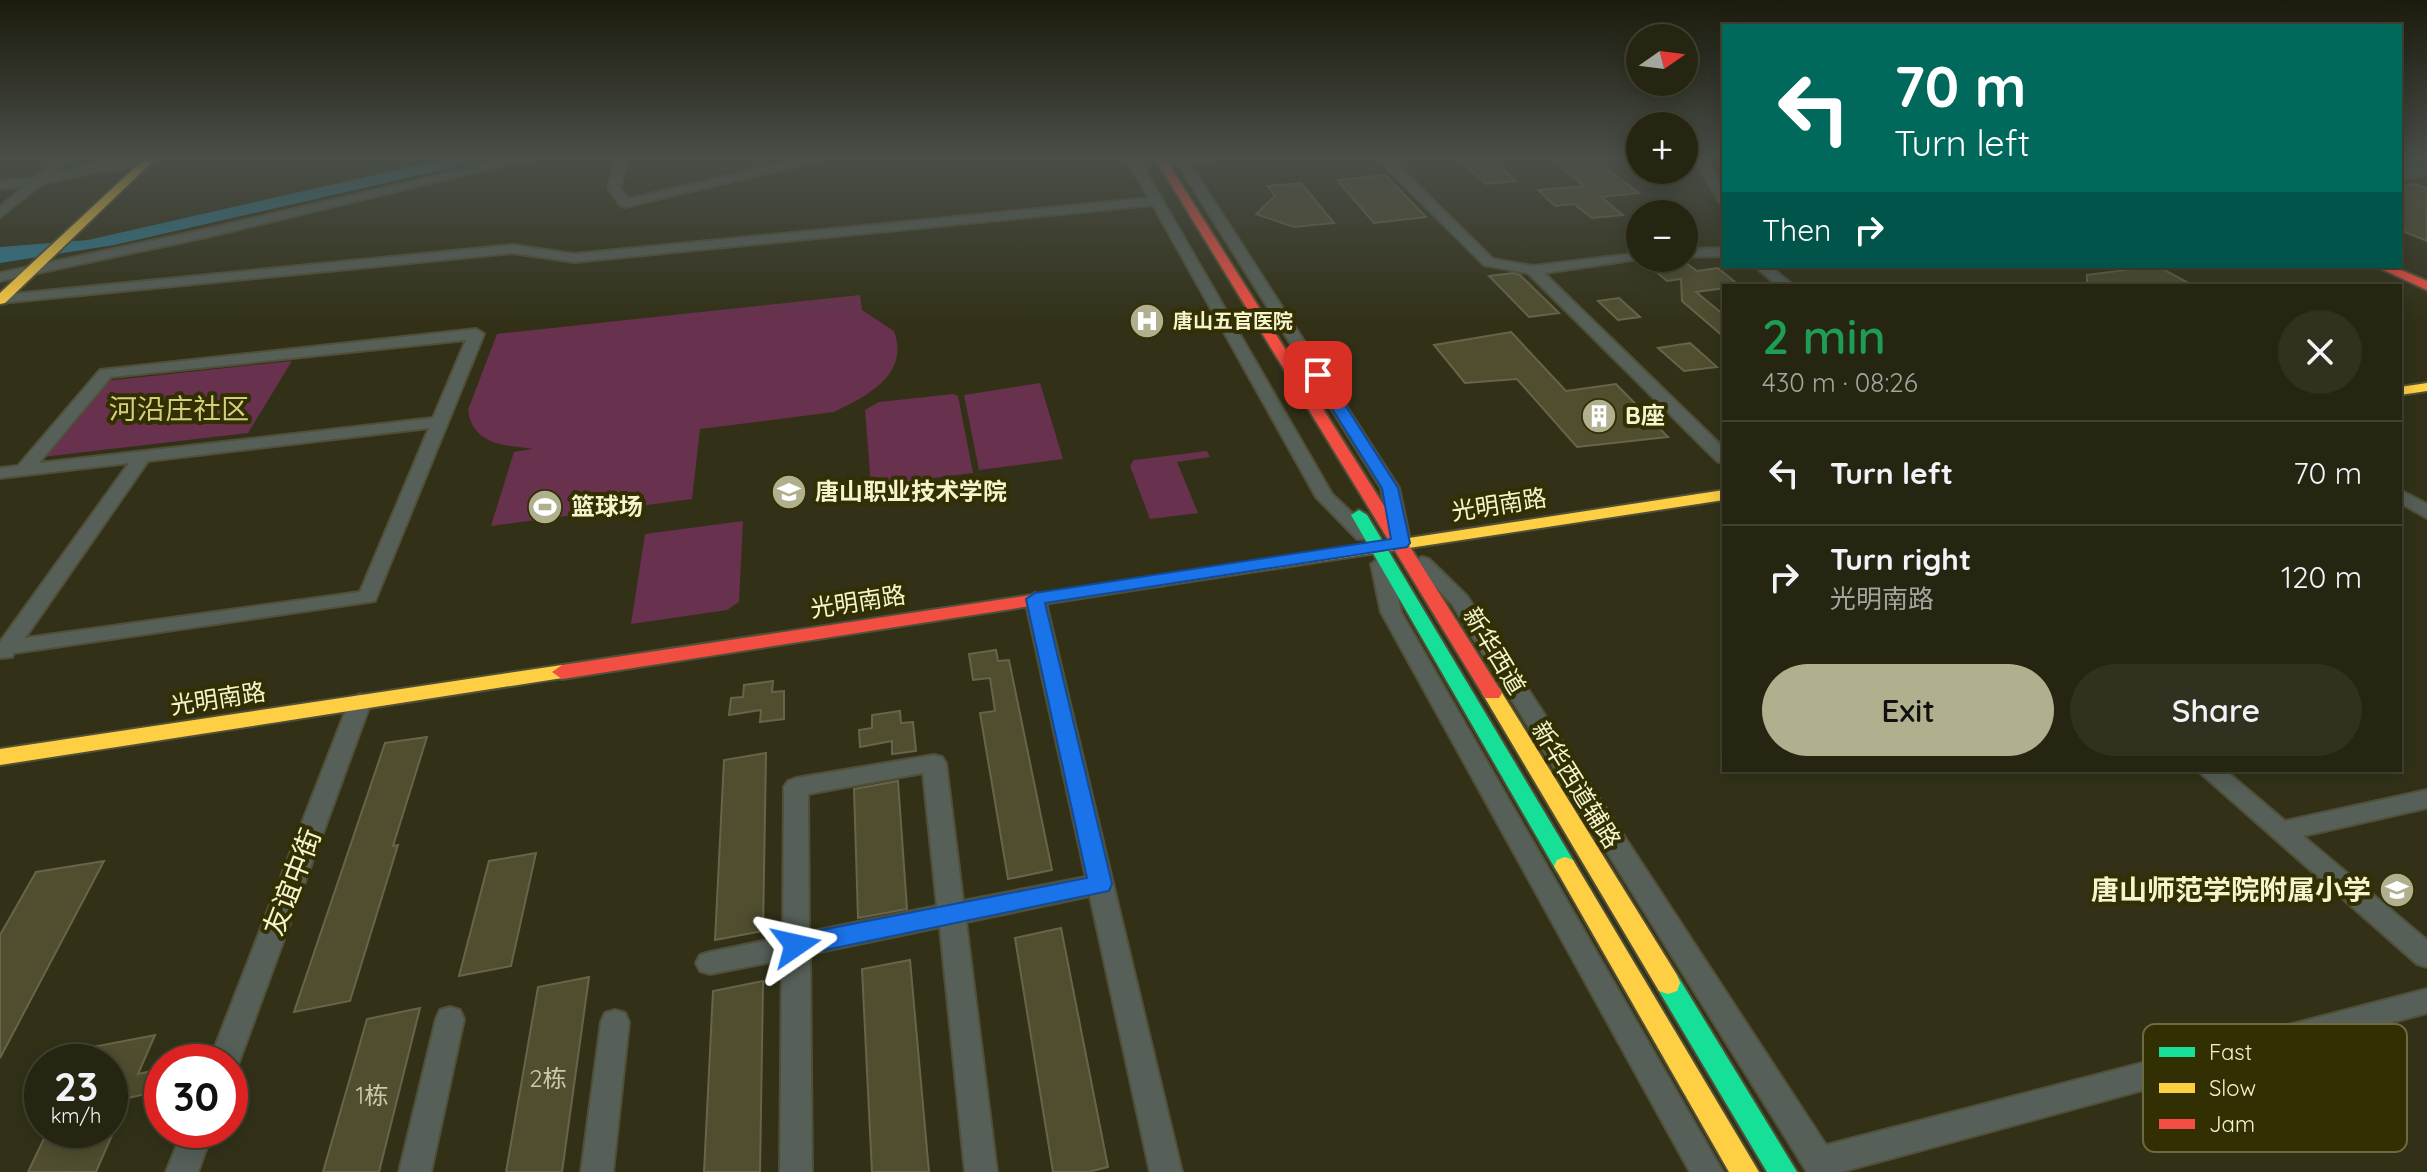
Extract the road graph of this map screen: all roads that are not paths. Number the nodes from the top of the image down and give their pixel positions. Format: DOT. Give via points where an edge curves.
graph roads {
  1 [pos="94,213"];
  2 [pos="284,213"];
  3 [pos="1037,213"];
  4 [pos="1164,213"];
  5 [pos="1197,213"];
  6 [pos="1439,213"];
  7 [pos="1722,252"];
  8 [pos="1698,253"];
  9 [pos="1626,259"];
  10 [pos="41,267"];
  11 [pos="1764,268"];
  12 [pos="2386,268"];
  13 [pos="1533,270"];
  14 [pos="0,277"];
  15 [pos="1784,284"];
  16 [pos="2427,286"];
  17 [pos="1,300"];
  18 [pos="2427,387"];
  19 [pos="2402,391"];
  20 [pos="440,422"];
  21 [pos="143,456"];
  22 [pos="1722,456"];
  23 [pos="24,470"];
  24 [pos="0,473"];
  25 [pos="1722,495"];
  26 [pos="2402,496"];
  27 [pos="2427,512"];
  28 [pos="1389,545"];
  29 [pos="1035,599"];
  30 [pos="3,652"];
  31 [pos="360,702"];
  32 [pos="0,757"];
  33 [pos="2211,772"];
  34 [pos="2427,799"];
  35 [pos="2282,831"];
  36 [pos="1101,884"];
  37 [pos="951,914"];
  38 [pos="796,945"];
  39 [pos="2427,956"];
  40 [pos="710,963"];
  41 [pos="2427,1001"];
  42 [pos="450,1019"];
  43 [pos="615,1022"];
  44 [pos="2343,1024"];
  45 [pos="231,1044"];
  46 [pos="2143,1079"];
  47 [pos="191,1148"];
  48 [pos="1822,1167"];
  49 [pos="182,1172"];
  50 [pos="415,1172"];
  51 [pos="597,1172"];
  52 [pos="796,1172"];
  53 [pos="981,1172"];
  54 [pos="1166,1172"];
  55 [pos="1707,1172"];
  56 [pos="1745,1172"];
  57 [pos="1783,1172"];
  1 -- 10 [label="main road"];
  2 -- 10 [label="street"];
  3 -- 17 [label="street" via="574,258 513,249"];
  4 -- 28 [label="street, 新华西道辅路" via="1325,497"];
  5 -- 28 [label="main road, 新华西道"];
  6 -- 13 [label="street" via="1489,262"];
  7 -- 8 [label="street"];
  9 -- 13 [label="street"];
  10 -- 14 [label="street"];
  10 -- 17 [label="main road"];
  11 -- 15 [label="street"];
  12 -- 16 [label="main road"];
  13 -- 22 [label="street"];
  18 -- 19 [label="main road"];
  20 -- 21 [label="street"];
  20 -- 23 [label="street" via="476,334 106,373"];
  20 -- 30 [label="street" via="368,597"];
  21 -- 23 [label="street"];
  21 -- 30 [label="street"];
  23 -- 24 [label="street"];
  25 -- 28 [label="main road, 光明南路"];
  26 -- 27 [label="street"];
  28 -- 29 [label="main road, 光明南路"];
  28 -- 48 [label="street, 新华西道辅路" via="1460,600"];
  28 -- 55 [label="street" via="1391,612"];
  28 -- 56 [label="main road, 新华西道"];
  28 -- 57 [label="main road, 新华西道"];
  29 -- 31 [label="main road, 光明南路"];
  29 -- 36 [label="street"];
  31 -- 32 [label="main road, 光明南路"];
  31 -- 45 [label="street, 友谊中街"];
  33 -- 35 [label="street"];
  34 -- 35 [label="street"];
  35 -- 39 [label="street"];
  36 -- 37 [label="street"];
  36 -- 54 [label="street"];
  37 -- 38 [label="street"];
  37 -- 38 [label="street" via="934,763 796,787"];
  37 -- 53 [label="street"];
  38 -- 40 [label="street"];
  38 -- 52 [label="street"];
  41 -- 44 [label="street"];
  42 -- 50 [label="street"];
  43 -- 51 [label="street"];
  46 -- 48 [label="street"];
  47 -- 49 [label="street"];
}
